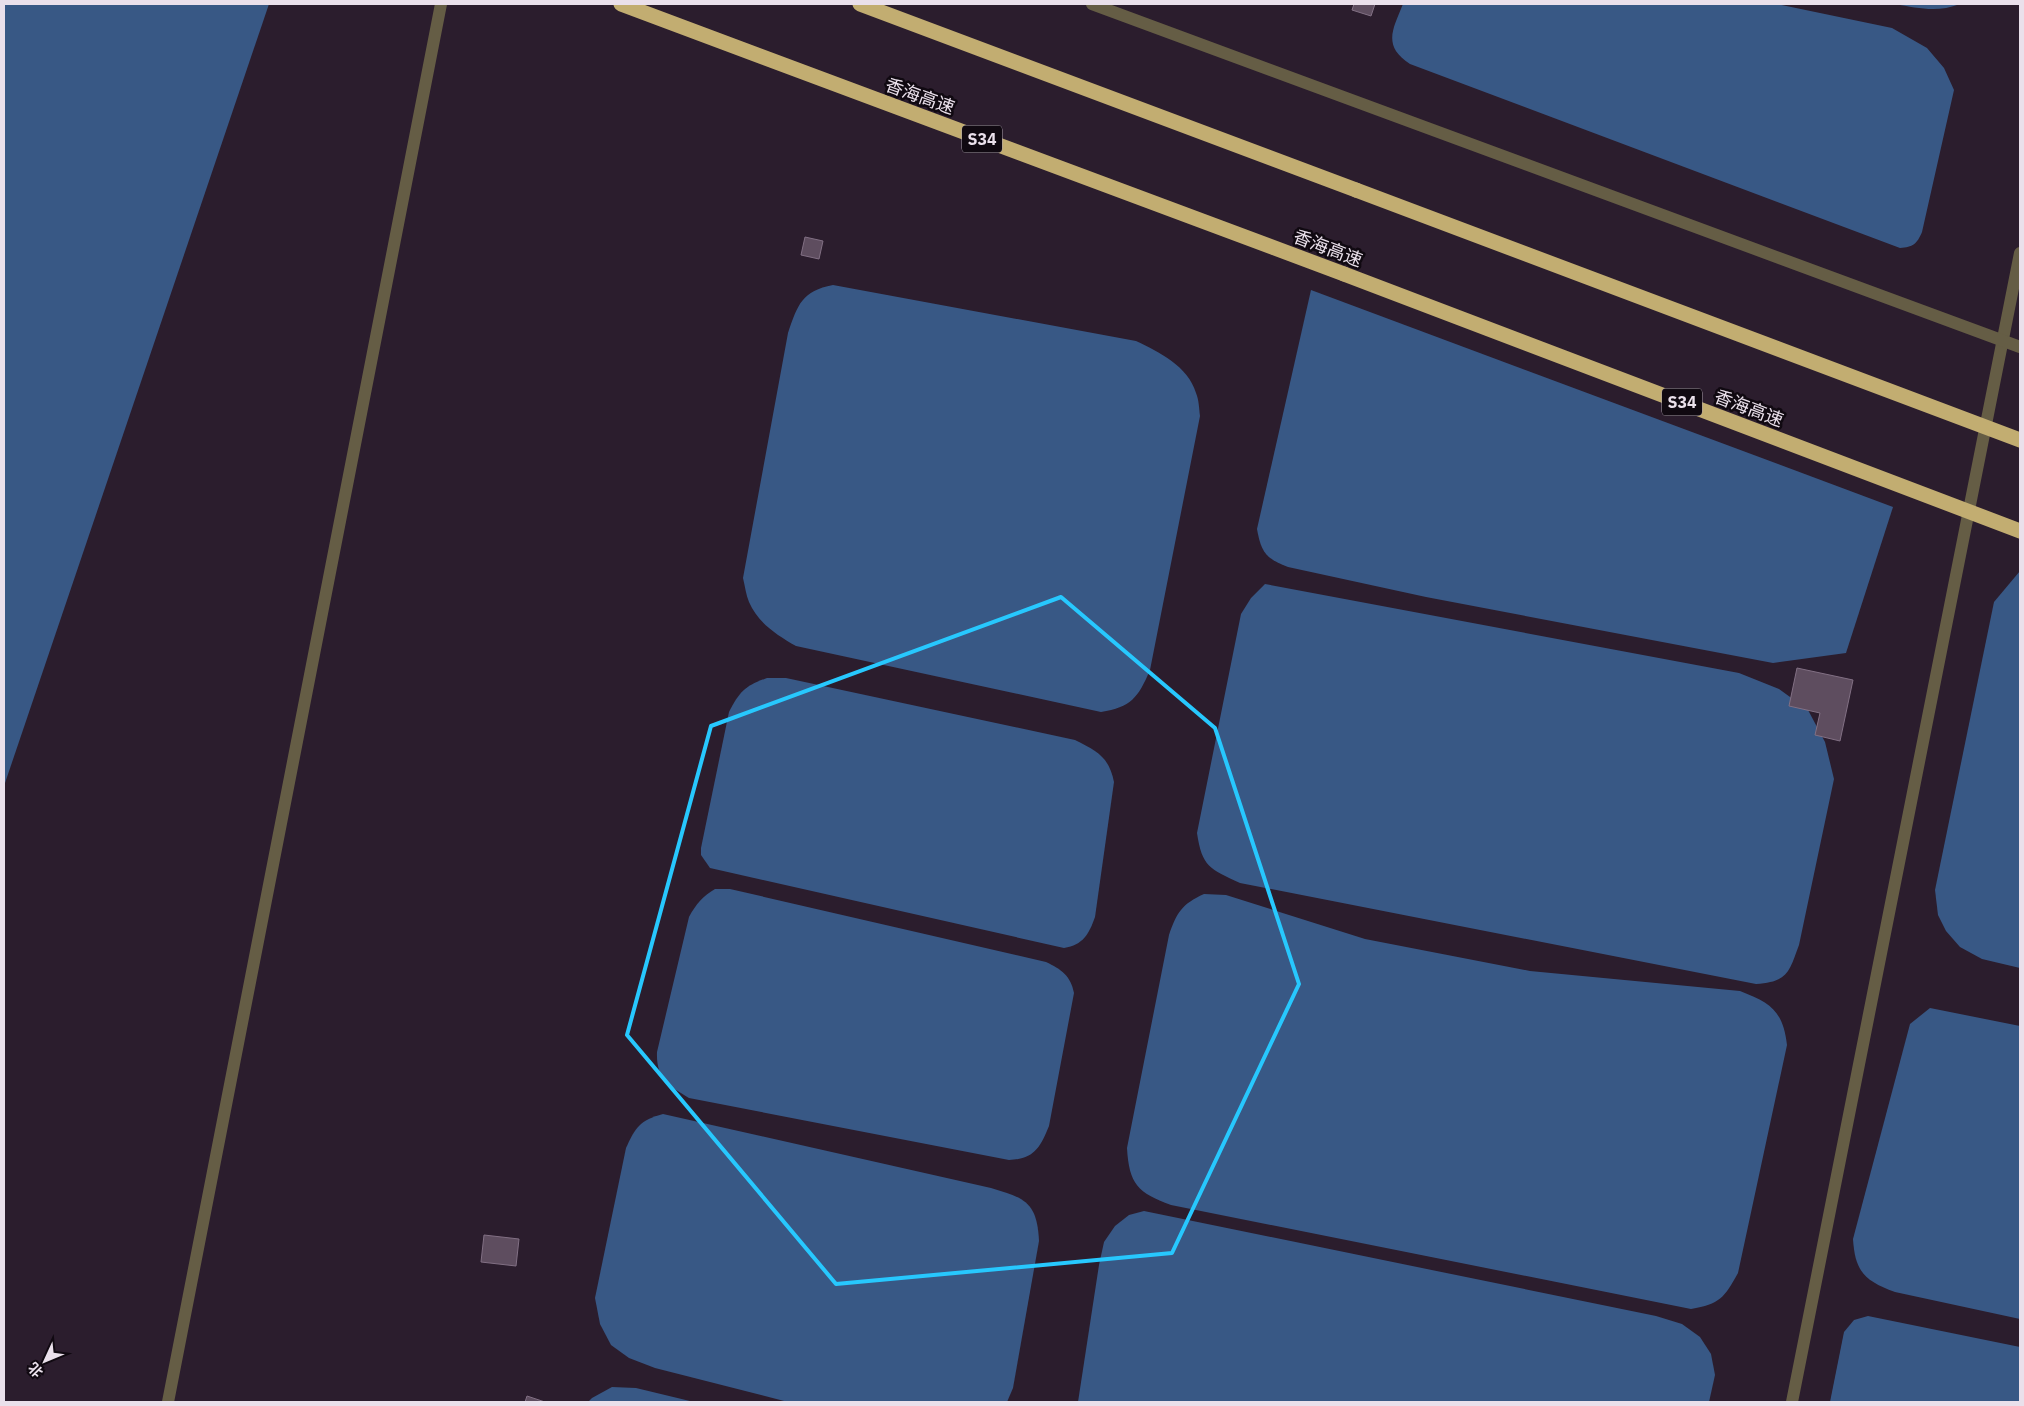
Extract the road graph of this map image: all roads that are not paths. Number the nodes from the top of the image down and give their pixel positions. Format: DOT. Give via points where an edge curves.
graph roads {
  1 [pos="441,4"];
  2 [pos="621,4"];
  3 [pos="860,4"];
  4 [pos="1092,4"];
  5 [pos="2020,253"];
  6 [pos="2003,341"];
  7 [pos="2020,347"];
  8 [pos="2020,440"];
  9 [pos="2020,531"];
  10 [pos="168,1402"];
  11 [pos="1792,1402"];
  1 -- 10 [label="street"];
  2 -- 9 [label="highway, 香海高速 / S34, bridge"];
  3 -- 8 [label="highway, bridge"];
  4 -- 6 [label="street"];
  5 -- 6 [label="street"];
  6 -- 7 [label="street"];
  6 -- 11 [label="street"];
}
